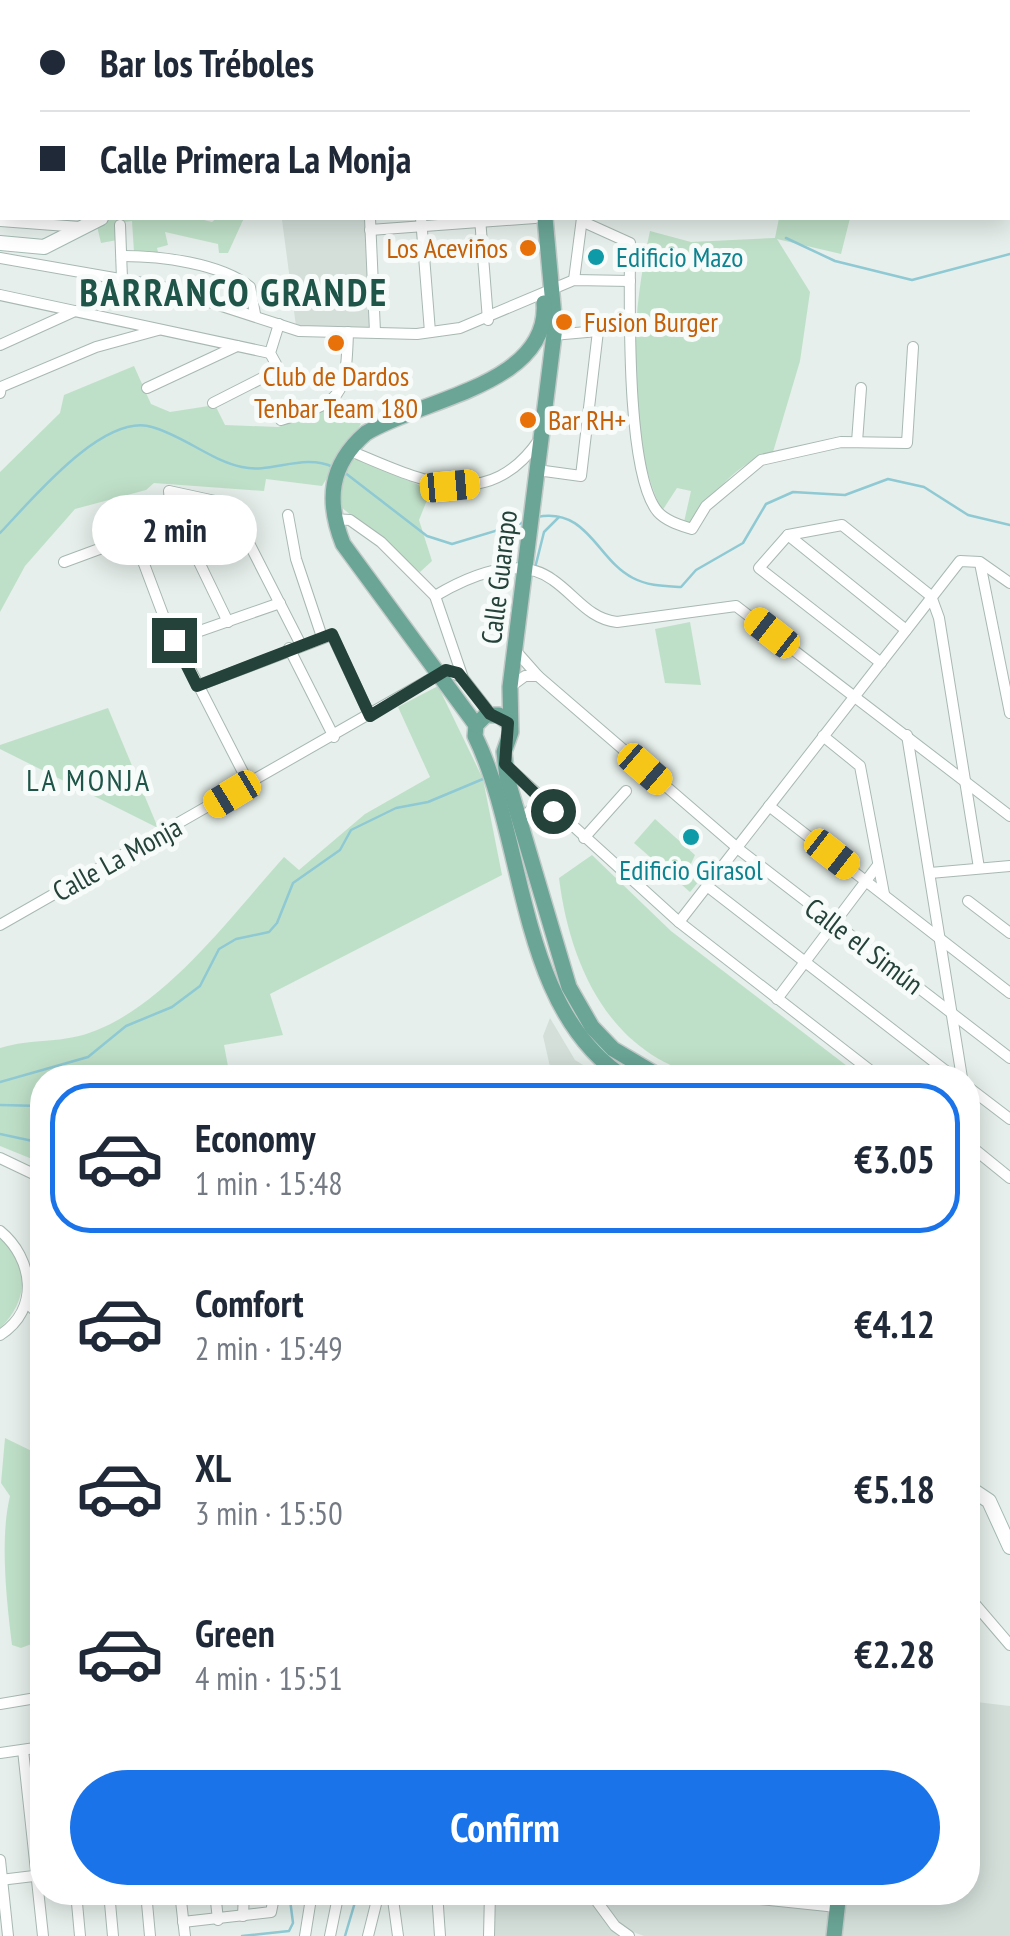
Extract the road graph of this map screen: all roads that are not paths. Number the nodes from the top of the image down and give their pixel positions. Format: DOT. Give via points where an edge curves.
graph roads {
  1 [pos="0,220"];
  2 [pos="98,220"];
  3 [pos="460,220"];
  4 [pos="480,220"];
  5 [pos="536,220"];
  6 [pos="545,220"];
  7 [pos="30,221"];
  8 [pos="585,221"];
  9 [pos="421,222"];
  10 [pos="120,224"];
  11 [pos="370,224"];
  12 [pos="86,228"];
  13 [pos="0,243"];
  14 [pos="46,246"];
  15 [pos="122,256"];
  16 [pos="0,258"];
  17 [pos="48,265"];
  18 [pos="122,279"];
  19 [pos="574,280"];
  20 [pos="630,282"];
  21 [pos="548,292"];
  22 [pos="0,295"];
  23 [pos="76,310"];
  24 [pos="255,314"];
  25 [pos="488,320"];
  26 [pos="279,324"];
  27 [pos="632,328"];
  28 [pos="160,329"];
  29 [pos="598,330"];
  30 [pos="348,332"];
  31 [pos="375,332"];
  32 [pos="430,332"];
  33 [pos="554,335"];
  34 [pos="0,345"];
  35 [pos="238,345"];
  36 [pos="913,347"];
  37 [pos="270,353"];
  38 [pos="147,388"];
  39 [pos="861,388"];
  40 [pos="0,394"];
  41 [pos="213,403"];
  42 [pos="281,420"];
  43 [pos="541,438"];
  44 [pos="856,442"];
  45 [pos="347,453"];
  46 [pos="537,470"];
  47 [pos="288,515"];
  48 [pos="333,519"];
  49 [pos="788,536"];
  50 [pos="64,562"];
  51 [pos="980,562"];
  52 [pos="524,570"];
  53 [pos="1006,581"];
  54 [pos="988,590"];
  55 [pos="435,596"];
  56 [pos="932,596"];
  57 [pos="280,604"];
  58 [pos="228,622"];
  59 [pos="906,630"];
  60 [pos="327,636"];
  61 [pos="174,640"];
  62 [pos="295,647"];
  63 [pos="515,650"];
  64 [pos="880,662"];
  65 [pos="442,674"];
  66 [pos="538,676"];
  67 [pos="463,678"];
  68 [pos="510,688"];
  69 [pos="200,691"];
  70 [pos="854,697"];
  71 [pos="490,714"];
  72 [pos="1010,714"];
  73 [pos="370,716"];
  74 [pos="508,723"];
  75 [pos="476,725"];
  76 [pos="907,735"];
  77 [pos="823,736"];
  78 [pos="334,737"];
  79 [pos="480,745"];
  80 [pos="505,745"];
  81 [pos="505,764"];
  82 [pos="965,781"];
  83 [pos="249,784"];
  84 [pos="626,791"];
  85 [pos="769,806"];
  86 [pos="553,811"];
  87 [pos="1010,816"];
  88 [pos="520,822"];
  89 [pos="584,838"];
  90 [pos="736,848"];
  91 [pos="878,865"];
  92 [pos="1010,866"];
  93 [pos="979,868"];
  94 [pos="930,873"];
  95 [pos="866,881"];
  96 [pos="707,886"];
  97 [pos="884,894"];
  98 [pos="968,901"];
  99 [pos="679,922"];
  100 [pos="834,923"];
  101 [pos="0,925"];
  102 [pos="1010,933"];
  103 [pos="940,940"];
  104 [pos="805,961"];
  105 [pos="1010,993"];
  106 [pos="777,998"];
  107 [pos="952,1013"];
  108 [pos="1010,1058"];
  109 [pos="610,1065"];
  110 [pos="640,1065"];
  111 [pos="863,1065"];
  112 [pos="941,1065"];
  113 [pos="957,1065"];
  114 [pos="980,1097"];
  115 [pos="1010,1119"];
  116 [pos="980,1154"];
  117 [pos="0,1158"];
  118 [pos="30,1172"];
  119 [pos="1010,1178"];
  120 [pos="0,1231"];
  121 [pos="26,1302"];
  122 [pos="30,1306"];
  123 [pos="0,1334"];
  124 [pos="980,1495"];
  125 [pos="1010,1547"];
  126 [pos="980,1610"];
  127 [pos="1010,1645"];
  128 [pos="30,1700"];
  129 [pos="0,1704"];
  130 [pos="30,1749"];
  131 [pos="24,1750"];
  132 [pos="0,1753"];
  133 [pos="30,1797"];
  134 [pos="0,1860"];
  135 [pos="30,1876"];
  136 [pos="1,1880"];
  137 [pos="41,1905"];
  138 [pos="77,1905"];
  139 [pos="110,1905"];
  140 [pos="147,1905"];
  141 [pos="181,1905"];
  142 [pos="216,1905"];
  143 [pos="243,1905"];
  144 [pos="274,1905"];
  145 [pos="310,1905"];
  146 [pos="337,1905"];
  147 [pos="376,1905"];
  148 [pos="394,1905"];
  149 [pos="437,1905"];
  150 [pos="490,1905"];
  151 [pos="600,1905"];
  152 [pos="837,1905"];
  153 [pos="243,1916"];
  154 [pos="218,1920"];
  155 [pos="183,1922"];
  156 [pos="8,1936"];
  157 [pos="43,1936"];
  158 [pos="80,1936"];
  159 [pos="113,1936"];
  160 [pos="150,1936"];
  161 [pos="185,1936"];
  162 [pos="305,1936"];
  163 [pos="330,1936"];
  164 [pos="368,1936"];
  165 [pos="398,1936"];
  166 [pos="440,1936"];
  167 [pos="489,1936"];
  168 [pos="630,1936"];
  169 [pos="834,1936"];
  1 -- 7 [label="street"];
  2 -- 12 [label="main road"];
  3 -- 9 [label="street"];
  4 -- 25 [label="street"];
  5 -- 21 [label="main road"];
  6 -- 21 [label="main road"];
  7 -- 12 [label="street"];
  8 -- 19 [label="street"];
  8 -- 20 [label="street" via="636,246"];
  9 -- 11 [label="street"];
  9 -- 32 [label="street"];
  10 -- 15 [label="street"];
  11 -- 31 [label="street"];
  12 -- 14 [label="main road"];
  13 -- 14 [label="main road"];
  14 -- 17 [label="street"];
  15 -- 18 [label="street"];
  15 -- 24 [label="street" via="241,280 250,287"];
  16 -- 17 [label="street"];
  17 -- 18 [label="street"];
  18 -- 24 [label="street"];
  19 -- 20 [label="street"];
  19 -- 21 [label="street"];
  20 -- 27 [label="street"];
  21 -- 25 [label="street"];
  21 -- 33 [label="main road, Calle Guarapo"];
  21 -- 45 [label="main road" via="540,334 521,362 389,420"];
  22 -- 23 [label="street"];
  23 -- 28 [label="street"];
  23 -- 34 [label="street"];
  24 -- 26 [label="street"];
  25 -- 32 [label="street"];
  26 -- 30 [label="street"];
  26 -- 37 [label="street"];
  27 -- 29 [label="street"];
  27 -- 44 [label="street" via="636,448 654,506 666,519 697,528 706,506 749,466"];
  28 -- 35 [label="street"];
  28 -- 40 [label="street" via="96,347 0,387"];
  29 -- 33 [label="street"];
  29 -- 46 [label="street" via="581,476"];
  30 -- 31 [label="street"];
  30 -- 42 [label="street" via="347,374 337,398"];
  31 -- 32 [label="street"];
  33 -- 43 [label="main road, Calle Guarapo"];
  35 -- 37 [label="street"];
  35 -- 38 [label="street"];
  36 -- 44 [label="street" via="907,443"];
  37 -- 41 [label="street" via="276,364 269,377"];
  39 -- 44 [label="street"];
  43 -- 45 [label="street" via="500,476 450,486"];
  43 -- 46 [label="main road, Calle Guarapo"];
  45 -- 48 [label="main road" via="331,490"];
  46 -- 52 [label="main road, Calle Guarapo"];
  47 -- 60 [label="street" via="299,571"];
  48 -- 55 [label="street" via="350,520 381,542"];
  48 -- 65 [label="main road" via="365,576"];
  49 -- 56 [label="street" via="842,525"];
  49 -- 59 [label="street"];
  49 -- 64 [label="street" via="758,568"];
  50 -- 61 [label="street" via="136,540"];
  51 -- 53 [label="street"];
  51 -- 54 [label="street"];
  51 -- 56 [label="street" via="964,558"];
  52 -- 55 [label="street" via="482,572"];
  52 -- 63 [label="main road, Calle Guarapo"];
  52 -- 70 [label="street" via="551,578 602,620 736,606"];
  53 -- 54 [label="street"];
  54 -- 72 [label="street"];
  55 -- 67 [label="street"];
  56 -- 59 [label="street"];
  56 -- 82 [label="street"];
  57 -- 58 [label="street"];
  57 -- 58 [label="street" via="229,504 168,491"];
  57 -- 62 [label="street"];
  58 -- 61 [label="street"];
  59 -- 64 [label="street"];
  60 -- 62 [label="street"];
  60 -- 73 [label="street"];
  61 -- 69 [label="street"];
  62 -- 69 [label="street"];
  62 -- 78 [label="street"];
  63 -- 66 [label="street, Calle el Simún"];
  63 -- 68 [label="main road, Calle Guarapo"];
  64 -- 70 [label="street"];
  65 -- 67 [label="street" via="451,670"];
  65 -- 73 [label="street, Calle La Monja"];
  65 -- 75 [label="main road"];
  66 -- 68 [label="street" via="525,676"];
  66 -- 90 [label="street, Calle el Simún"];
  67 -- 71 [label="street"];
  68 -- 74 [label="main road, Calle Guarapo"];
  69 -- 83 [label="street"];
  70 -- 76 [label="street"];
  70 -- 77 [label="street"];
  71 -- 74 [label="main road"];
  71 -- 75 [label="main road"];
  73 -- 78 [label="street, Calle La Monja"];
  74 -- 80 [label="main road"];
  75 -- 79 [label="main road"];
  76 -- 82 [label="street"];
  76 -- 94 [label="street"];
  77 -- 85 [label="street"];
  77 -- 91 [label="street" via="860,766"];
  78 -- 83 [label="street, Calle La Monja"];
  79 -- 80 [label="main road"];
  79 -- 109 [label="main road" via="557,1002 588,1048"];
  80 -- 81 [label="main road"];
  81 -- 86 [label="street"];
  81 -- 88 [label="main road"];
  82 -- 87 [label="street"];
  82 -- 93 [label="street"];
  83 -- 101 [label="street, Calle La Monja"];
  84 -- 89 [label="street"];
  85 -- 90 [label="street"];
  85 -- 95 [label="street"];
  86 -- 88 [label="street" via="534,805"];
  86 -- 89 [label="street"];
  88 -- 110 [label="main road" via="578,1006 613,1049"];
  89 -- 99 [label="street"];
  90 -- 96 [label="street"];
  90 -- 100 [label="street, Calle el Simún"];
  91 -- 95 [label="street"];
  91 -- 97 [label="street"];
  92 -- 93 [label="street"];
  93 -- 94 [label="street"];
  94 -- 103 [label="street"];
  95 -- 97 [label="street"];
  95 -- 100 [label="street"];
  96 -- 99 [label="street"];
  96 -- 104 [label="street"];
  97 -- 103 [label="street"];
  98 -- 102 [label="street"];
  99 -- 106 [label="street"];
  100 -- 104 [label="street"];
  100 -- 107 [label="street, Calle el Simún"];
  103 -- 105 [label="street"];
  103 -- 107 [label="street"];
  104 -- 106 [label="street"];
  104 -- 112 [label="street"];
  106 -- 111 [label="street"];
  107 -- 108 [label="street, Calle el Simún"];
  107 -- 113 [label="street"];
  114 -- 115 [label="street"];
  116 -- 119 [label="street"];
  117 -- 118 [label="street"];
  120 -- 121 [label="street" via="26,1264"];
  121 -- 122 [label="street"];
  121 -- 123 [label="street"];
  124 -- 125 [label="main road" via="990,1501"];
  126 -- 127 [label="street"];
  128 -- 129 [label="street"];
  130 -- 131 [label="street"];
  131 -- 132 [label="street"];
  131 -- 133 [label="street"];
  134 -- 136 [label="street"];
  135 -- 136 [label="street"];
  136 -- 156 [label="street"];
  137 -- 157 [label="street"];
  138 -- 158 [label="street"];
  139 -- 159 [label="street"];
  140 -- 160 [label="street"];
  141 -- 155 [label="street"];
  142 -- 154 [label="street"];
  143 -- 153 [label="street"];
  144 -- 153 [label="street" via="274,1911"];
  145 -- 162 [label="street"];
  146 -- 163 [label="street"];
  147 -- 164 [label="street"];
  148 -- 165 [label="street"];
  149 -- 166 [label="street"];
  150 -- 167 [label="street"];
  151 -- 168 [label="street"];
  152 -- 169 [label="main road"];
  153 -- 154 [label="street"];
  154 -- 155 [label="street"];
  155 -- 161 [label="street"];
}
